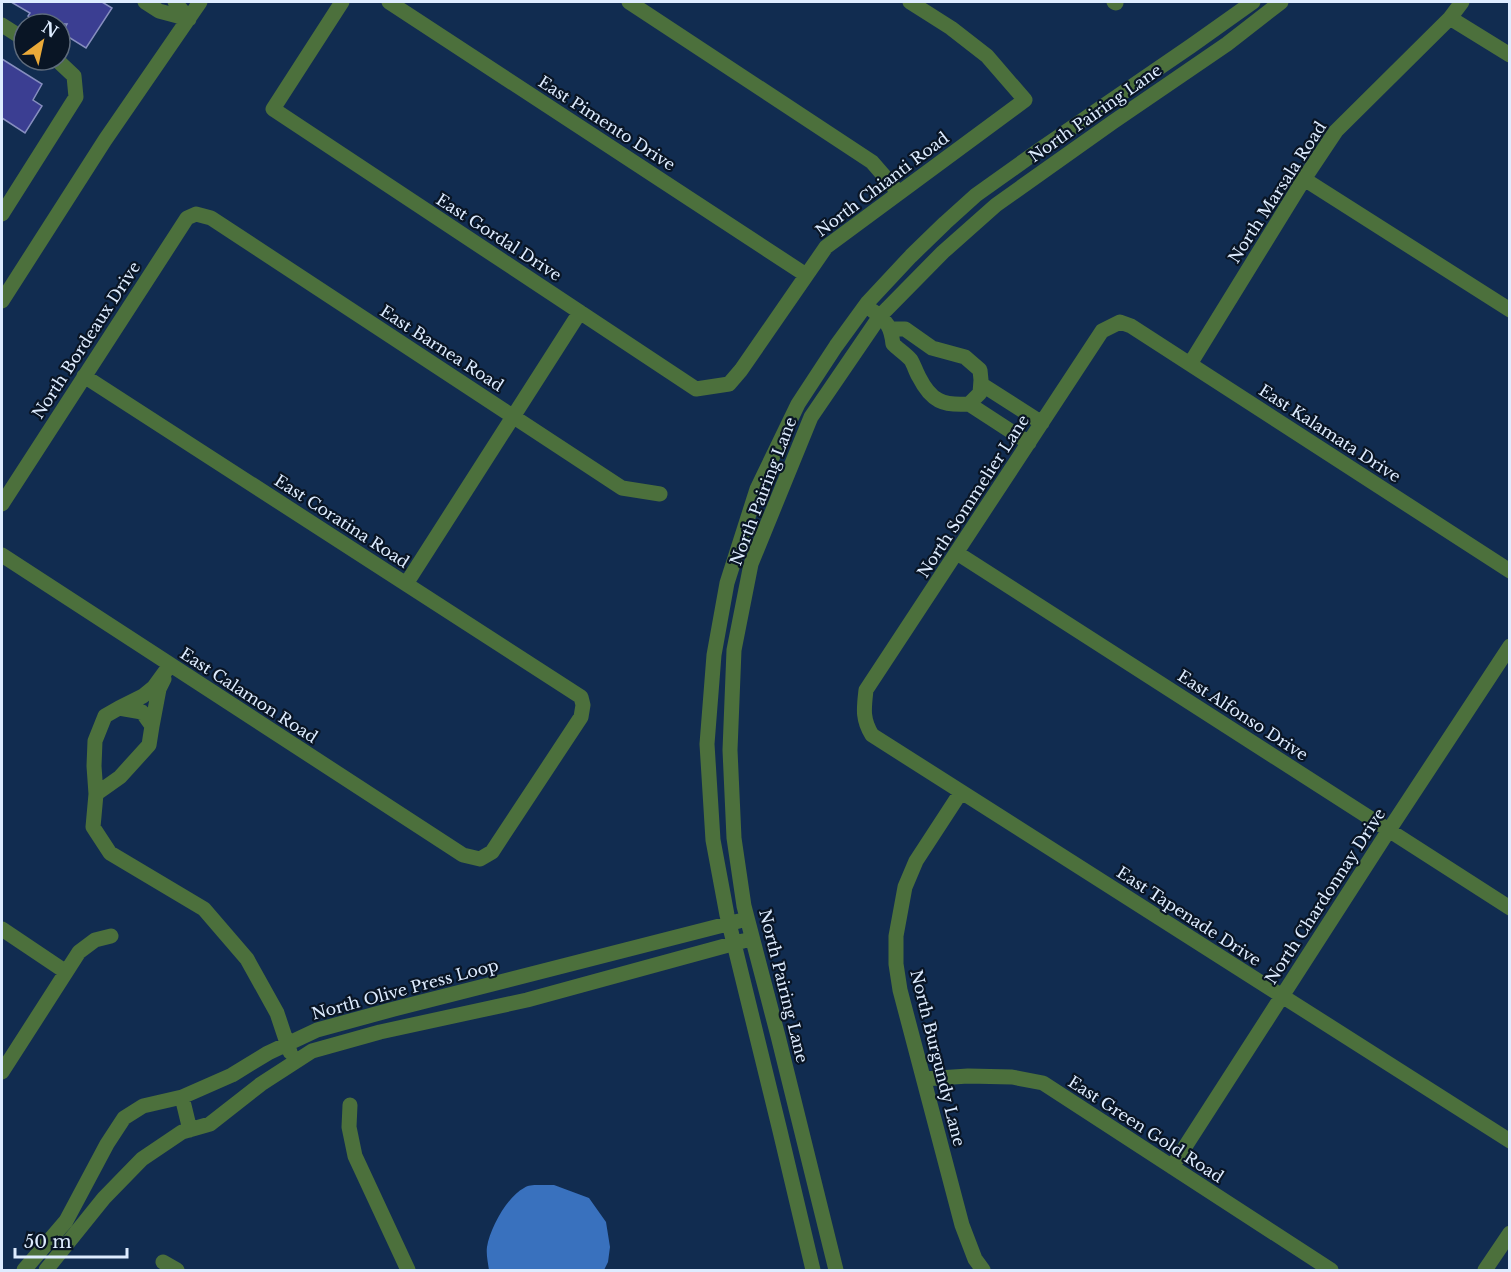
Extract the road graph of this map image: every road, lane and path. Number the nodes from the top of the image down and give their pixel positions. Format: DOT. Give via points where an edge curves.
graph roads {
  1 [pos="145,2"];
  2 [pos="175,2"];
  3 [pos="200,2"];
  4 [pos="342,2"];
  5 [pos="389,2"];
  6 [pos="629,2"];
  7 [pos="910,2"];
  8 [pos="1253,2"];
  9 [pos="1281,2"];
  10 [pos="1462,2"];
  11 [pos="1450,18"];
  12 [pos="189,19"];
  13 [pos="1509,55"];
  14 [pos="1167,62"];
  15 [pos="70,72"];
  16 [pos="1177,78"];
  17 [pos="1304,179"];
  18 [pos="898,193"];
  19 [pos="2,214"];
  20 [pos="211,218"];
  21 [pos="806,275"];
  22 [pos="2,301"];
  23 [pos="866,306"];
  24 [pos="1509,310"];
  25 [pos="580,312"];
  26 [pos="880,316"];
  27 [pos="1131,326"];
  28 [pos="891,329"];
  29 [pos="1190,364"];
  30 [pos="84,376"];
  31 [pos="981,384"];
  32 [pos="707,388"];
  33 [pos="969,404"];
  34 [pos="514,416"];
  35 [pos="1042,423"];
  36 [pos="1029,443"];
  37 [pos="660,494"];
  38 [pos="2,504"];
  39 [pos="957,553"];
  40 [pos="2,555"];
  41 [pos="1509,571"];
  42 [pos="406,584"];
  43 [pos="1509,646"];
  44 [pos="170,665"];
  45 [pos="119,708"];
  46 [pos="864,710"];
  47 [pos="152,726"];
  48 [pos="961,792"];
  49 [pos="96,794"];
  50 [pos="1389,830"];
  51 [pos="480,859"];
  52 [pos="1509,908"];
  53 [pos="748,919"];
  54 [pos="729,923"];
  55 [pos="2,929"];
  56 [pos="111,936"];
  57 [pos="753,939"];
  58 [pos="734,944"];
  59 [pos="66,972"];
  60 [pos="1282,996"];
  61 [pos="317,1030"];
  62 [pos="287,1044"];
  63 [pos="322,1048"];
  64 [pos="294,1063"];
  65 [pos="2,1072"];
  66 [pos="924,1079"];
  67 [pos="182,1097"];
  68 [pos="350,1105"];
  69 [pos="190,1130"];
  70 [pos="1509,1141"];
  71 [pos="1172,1167"];
  72 [pos="1509,1233"];
  73 [pos="24,1270"];
  74 [pos="46,1270"];
  75 [pos="408,1270"];
  76 [pos="813,1270"];
  77 [pos="836,1270"];
  78 [pos="983,1270"];
  79 [pos="1331,1270"];
  80 [pos="1485,1270"];
  1 -- 12 [label="street" via="159,11"];
  2 -- 12 [label="street"];
  3 -- 12 [label="street"];
  4 -- 25 [label="street, East Gordal Drive" via="273,109"];
  5 -- 21 [label="street, East Pimento Drive"];
  6 -- 18 [label="street" via="872,162"];
  7 -- 18 [label="street, North Chianti Road" via="987,57 1025,100"];
  8 -- 14 [label="street, North Pairing Lane"];
  9 -- 16 [label="street, North Pairing Lane"];
  10 -- 11 [label="street, North Marsala Road"];
  11 -- 13 [label="street"];
  11 -- 17 [label="street, North Marsala Road" via="1336,131"];
  12 -- 22 [label="street" via="105,140"];
  14 -- 16 [label="street"];
  14 -- 23 [label="street, North Pairing Lane" via="976,195 911,255"];
  15 -- 19 [label="street" via="74,76 76,97"];
  16 -- 26 [label="street, North Pairing Lane" via="996,206 943,252"];
  17 -- 24 [label="street"];
  17 -- 29 [label="street, North Marsala Road"];
  18 -- 21 [label="street, North Chianti Road" via="826,246"];
  20 -- 30 [label="street, North Bordeaux Drive" via="196,214 187,218"];
  20 -- 34 [label="street, East Barnea Road"];
  21 -- 32 [label="street, North Chianti Road" via="729,384"];
  23 -- 26 [label="street"];
  23 -- 54 [label="street, North Pairing Lane" via="798,404 756,489 727,583 714,655 706,744 713,840"];
  25 -- 32 [label="street, East Gordal Drive" via="696,389"];
  25 -- 34 [label="street"];
  26 -- 28 [label="street"];
  26 -- 53 [label="street, North Pairing Lane" via="811,417 751,564 734,650 730,750 734,838"];
  27 -- 29 [label="street, East Kalamata Drive"];
  27 -- 35 [label="street, North Sommelier Lane" via="1120,322 1102,331"];
  28 -- 31 [label="street" via="905,329 932,348 965,357 980,370"];
  28 -- 33 [label="street" via="893,344 910,360 929,394 953,405"];
  29 -- 41 [label="street, East Kalamata Drive"];
  30 -- 38 [label="street, North Bordeaux Drive"];
  30 -- 42 [label="street, East Coratina Road"];
  31 -- 33 [label="street" via="980,393"];
  31 -- 35 [label="street"];
  33 -- 36 [label="street"];
  34 -- 37 [label="street, East Barnea Road" via="622,488"];
  34 -- 42 [label="street"];
  35 -- 36 [label="street, North Sommelier Lane"];
  36 -- 39 [label="street, North Sommelier Lane"];
  39 -- 46 [label="street, North Sommelier Lane" via="866,690"];
  39 -- 50 [label="street, East Alfonso Drive"];
  40 -- 44 [label="street, East Calamon Road"];
  42 -- 51 [label="street, East Coratina Road" via="581,697 581,717 492,852"];
  43 -- 50 [label="street, North Chardonnay Drive"];
  44 -- 45 [label="street" via="154,687"];
  44 -- 47 [label="street" via="159,689"];
  44 -- 51 [label="street, East Calamon Road" via="463,855"];
  45 -- 47 [label="street" via="142,712"];
  45 -- 49 [label="street" via="105,717 95,741"];
  46 -- 48 [label="street, East Tapenade Drive" via="865,724 872,735"];
  47 -- 49 [label="street" via="149,745 120,777"];
  48 -- 60 [label="street, East Tapenade Drive"];
  48 -- 66 [label="street, North Burgundy Lane" via="916,861 905,887 896,936 900,990"];
  49 -- 62 [label="street" via="93,827 110,853 204,909 247,959 277,1013"];
  50 -- 52 [label="street, East Alfonso Drive"];
  50 -- 60 [label="street, North Chardonnay Drive"];
  53 -- 54 [label="street, North Olive Press Loop"];
  53 -- 57 [label="street, North Pairing Lane"];
  54 -- 58 [label="street, North Pairing Lane"];
  54 -- 61 [label="street, North Olive Press Loop"];
  55 -- 59 [label="street"];
  56 -- 59 [label="street" via="96,940 79,952"];
  57 -- 58 [label="street"];
  57 -- 77 [label="street, North Pairing Lane"];
  58 -- 63 [label="street" via="527,1000"];
  58 -- 76 [label="street, North Pairing Lane"];
  59 -- 65 [label="street"];
  60 -- 70 [label="street, East Tapenade Drive"];
  60 -- 71 [label="street, North Chardonnay Drive"];
  61 -- 62 [label="street, North Olive Press Loop"];
  61 -- 63 [label="street"];
  62 -- 64 [label="street"];
  62 -- 67 [label="street, North Olive Press Loop" via="232,1076"];
  63 -- 64 [label="street"];
  64 -- 69 [label="street" via="210,1124"];
  66 -- 71 [label="street, East Green Gold Road" via="1012,1077 1042,1083"];
  66 -- 78 [label="street, North Burgundy Lane" via="962,1225"];
  67 -- 69 [label="street"];
  67 -- 73 [label="street, North Olive Press Loop" via="143,1106 124,1118 66,1221"];
  68 -- 75 [label="street" via="349,1127 355,1156"];
  69 -- 74 [label="street" via="142,1159 104,1198"];
  71 -- 79 [label="street, East Green Gold Road"];
  72 -- 80 [label="street"];
}
